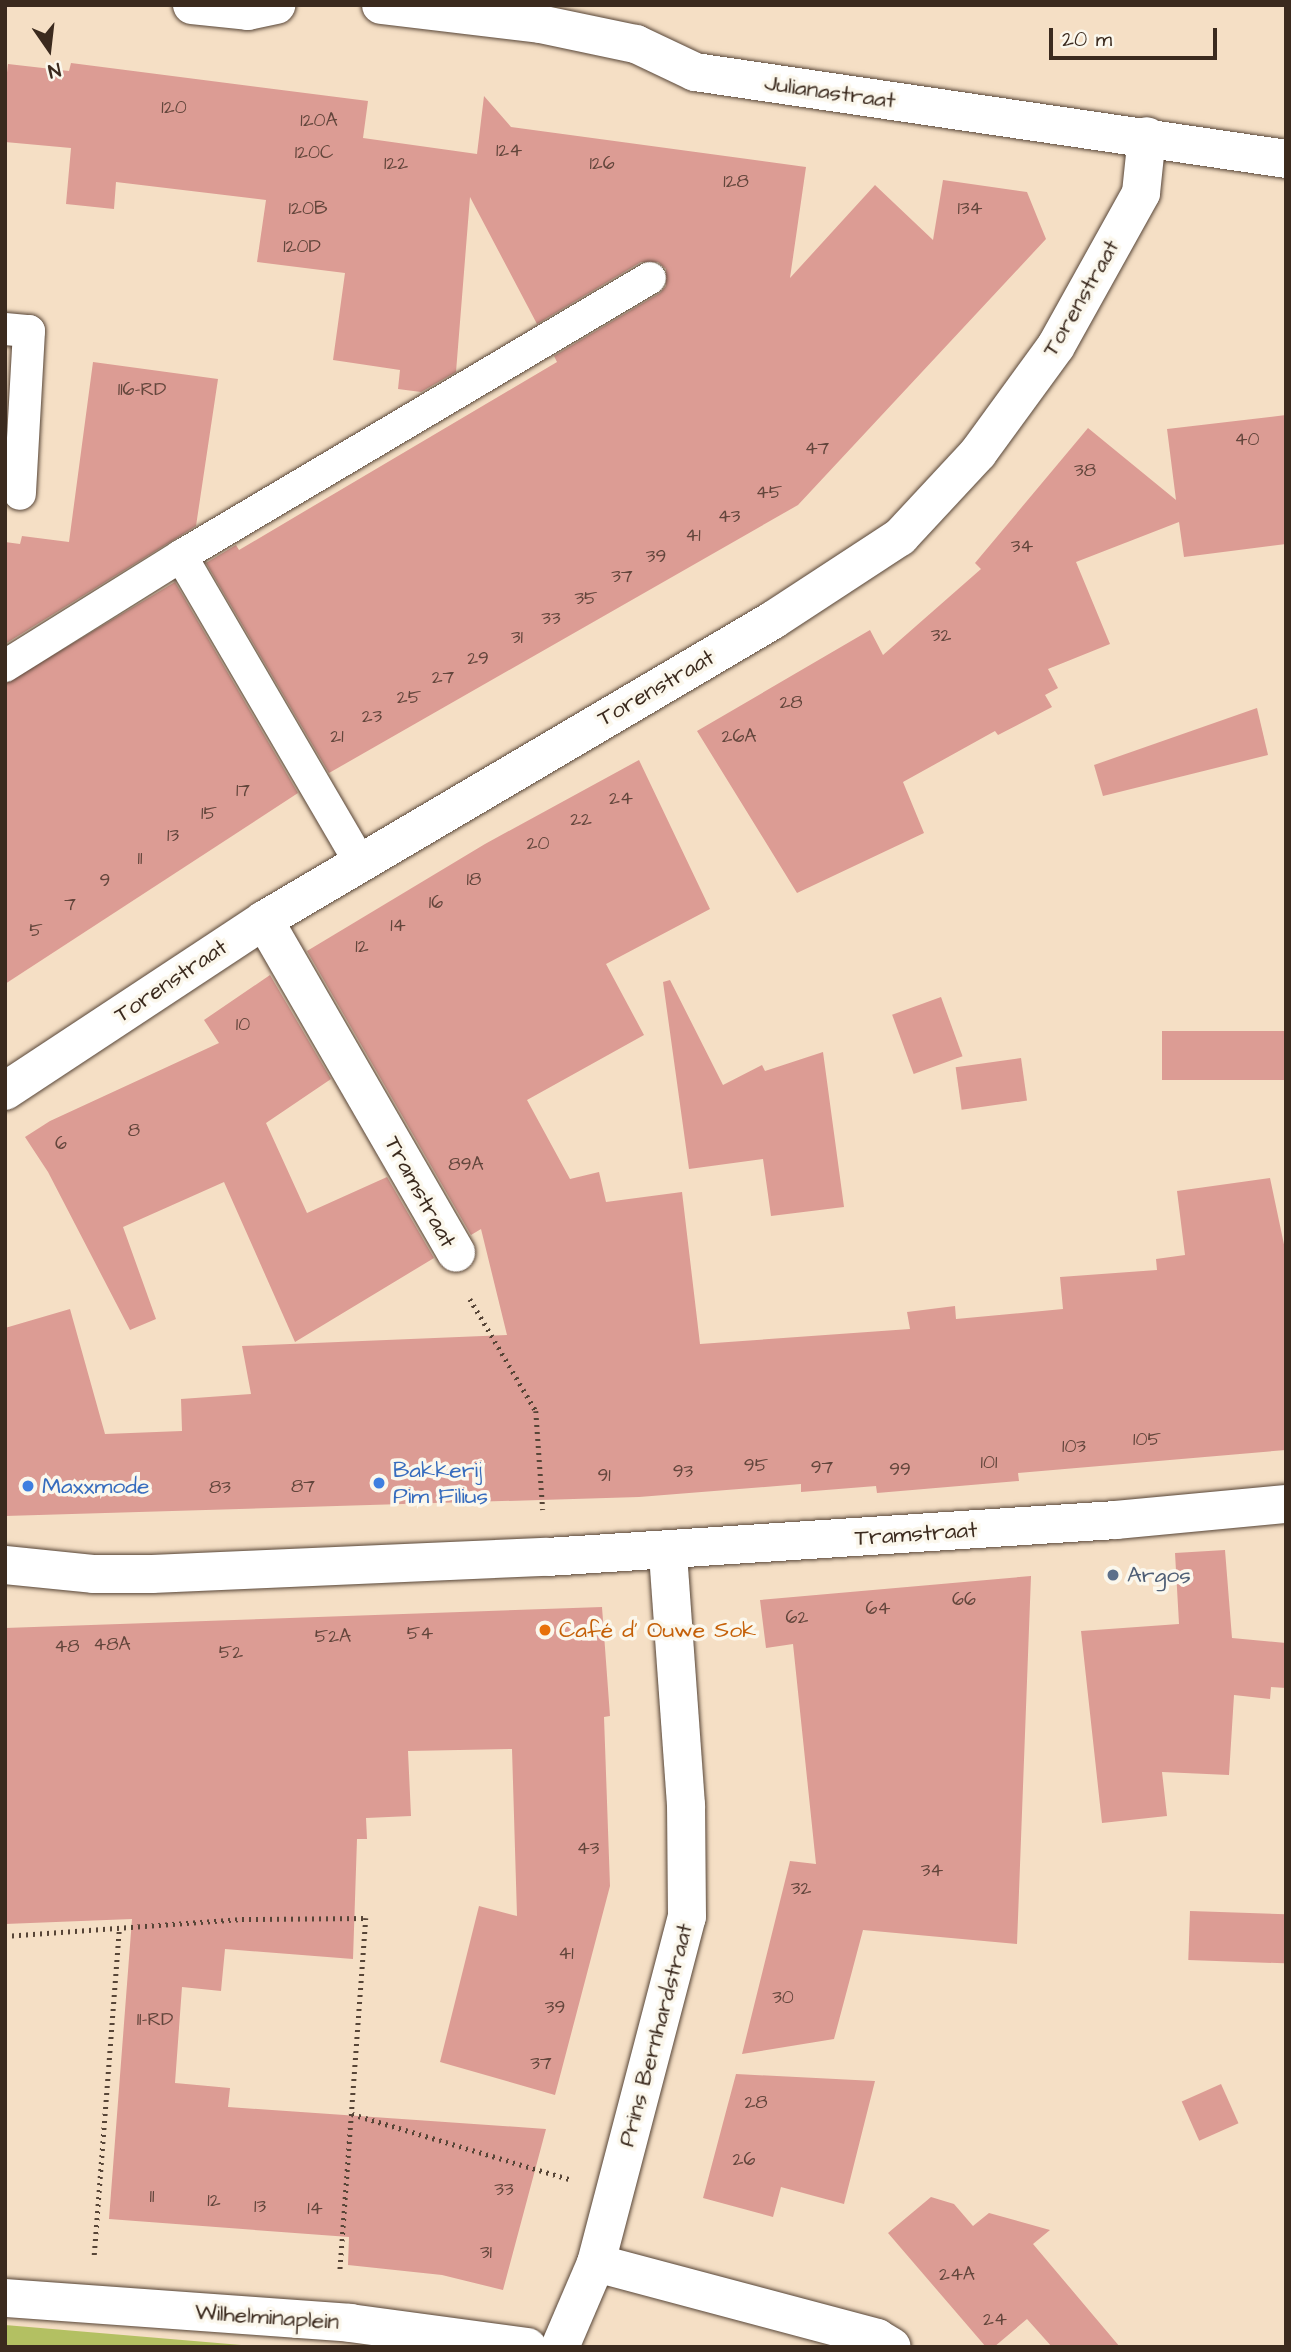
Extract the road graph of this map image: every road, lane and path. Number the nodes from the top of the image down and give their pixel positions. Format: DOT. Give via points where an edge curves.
graph roads {
  1 [pos="192,5"];
  2 [pos="276,5"];
  3 [pos="381,5"];
  4 [pos="541,15"];
  5 [pos="1147,136"];
  6 [pos="1286,159"];
  7 [pos="650,278"];
  8 [pos="5,329"];
  9 [pos="20,494"];
  10 [pos="181,556"];
  11 [pos="5,666"];
  12 [pos="359,861"];
  13 [pos="264,919"];
  14 [pos="5,1091"];
  15 [pos="456,1253"];
  16 [pos="1286,1504"];
  17 [pos="668,1551"];
  18 [pos="547,1557"];
  19 [pos="5,1565"];
  20 [pos="119,1928"];
  21 [pos="5,1936"];
  22 [pos="352,2114"];
  23 [pos="615,2192"];
  24 [pos="596,2263"];
  25 [pos="5,2298"];
  26 [pos="90,2305"];
  27 [pos="336,2322"];
  28 [pos="527,2347"];
  29 [pos="559,2347"];
  30 [pos="892,2347"];
  1 -- 2 [label="street" via="248,11"];
  3 -- 4 [label="street, Julianastraat"];
  4 -- 5 [label="street, Julianastraat" via="636,44 695,72"];
  5 -- 6 [label="street, Julianastraat"];
  5 -- 12 [label="street, Torenstraat" via="1141,193 1056,346 978,453 900,537 773,620"];
  7 -- 10 [label="lane"];
  8 -- 9 [label="lane" via="29,331"];
  10 -- 11 [label="lane"];
  10 -- 12 [label="lane"];
  12 -- 13 [label="street, Torenstraat"];
  13 -- 14 [label="street, Torenstraat"];
  13 -- 15 [label="street, Tramstraat"];
  15 -- 18 [label="path, Tramstraat" via="455,1272 536,1411"];
  16 -- 17 [label="street, Tramstraat"];
  17 -- 18 [label="street, Tramstraat"];
  17 -- 23 [label="street, Prins Bernhardstraat" via="686,1805 687,1917"];
  18 -- 19 [label="street, Tramstraat" via="152,1574 93,1574"];
  20 -- 21 [label="path"];
  20 -- 22 [label="path" via="243,1919 366,1918"];
  20 -- 26 [label="path"];
  22 -- 23 [label="path"];
  22 -- 27 [label="path"];
  23 -- 24 [label="street, Prins Bernhardstraat"];
  24 -- 29 [label="street, Prins Bernhardstraat"];
  24 -- 30 [label="street" via="877,2338"];
  25 -- 26 [label="street, Wilhelminaplein"];
  26 -- 27 [label="street, Wilhelminaplein"];
  27 -- 28 [label="street, Wilhelminaplein"];
}
